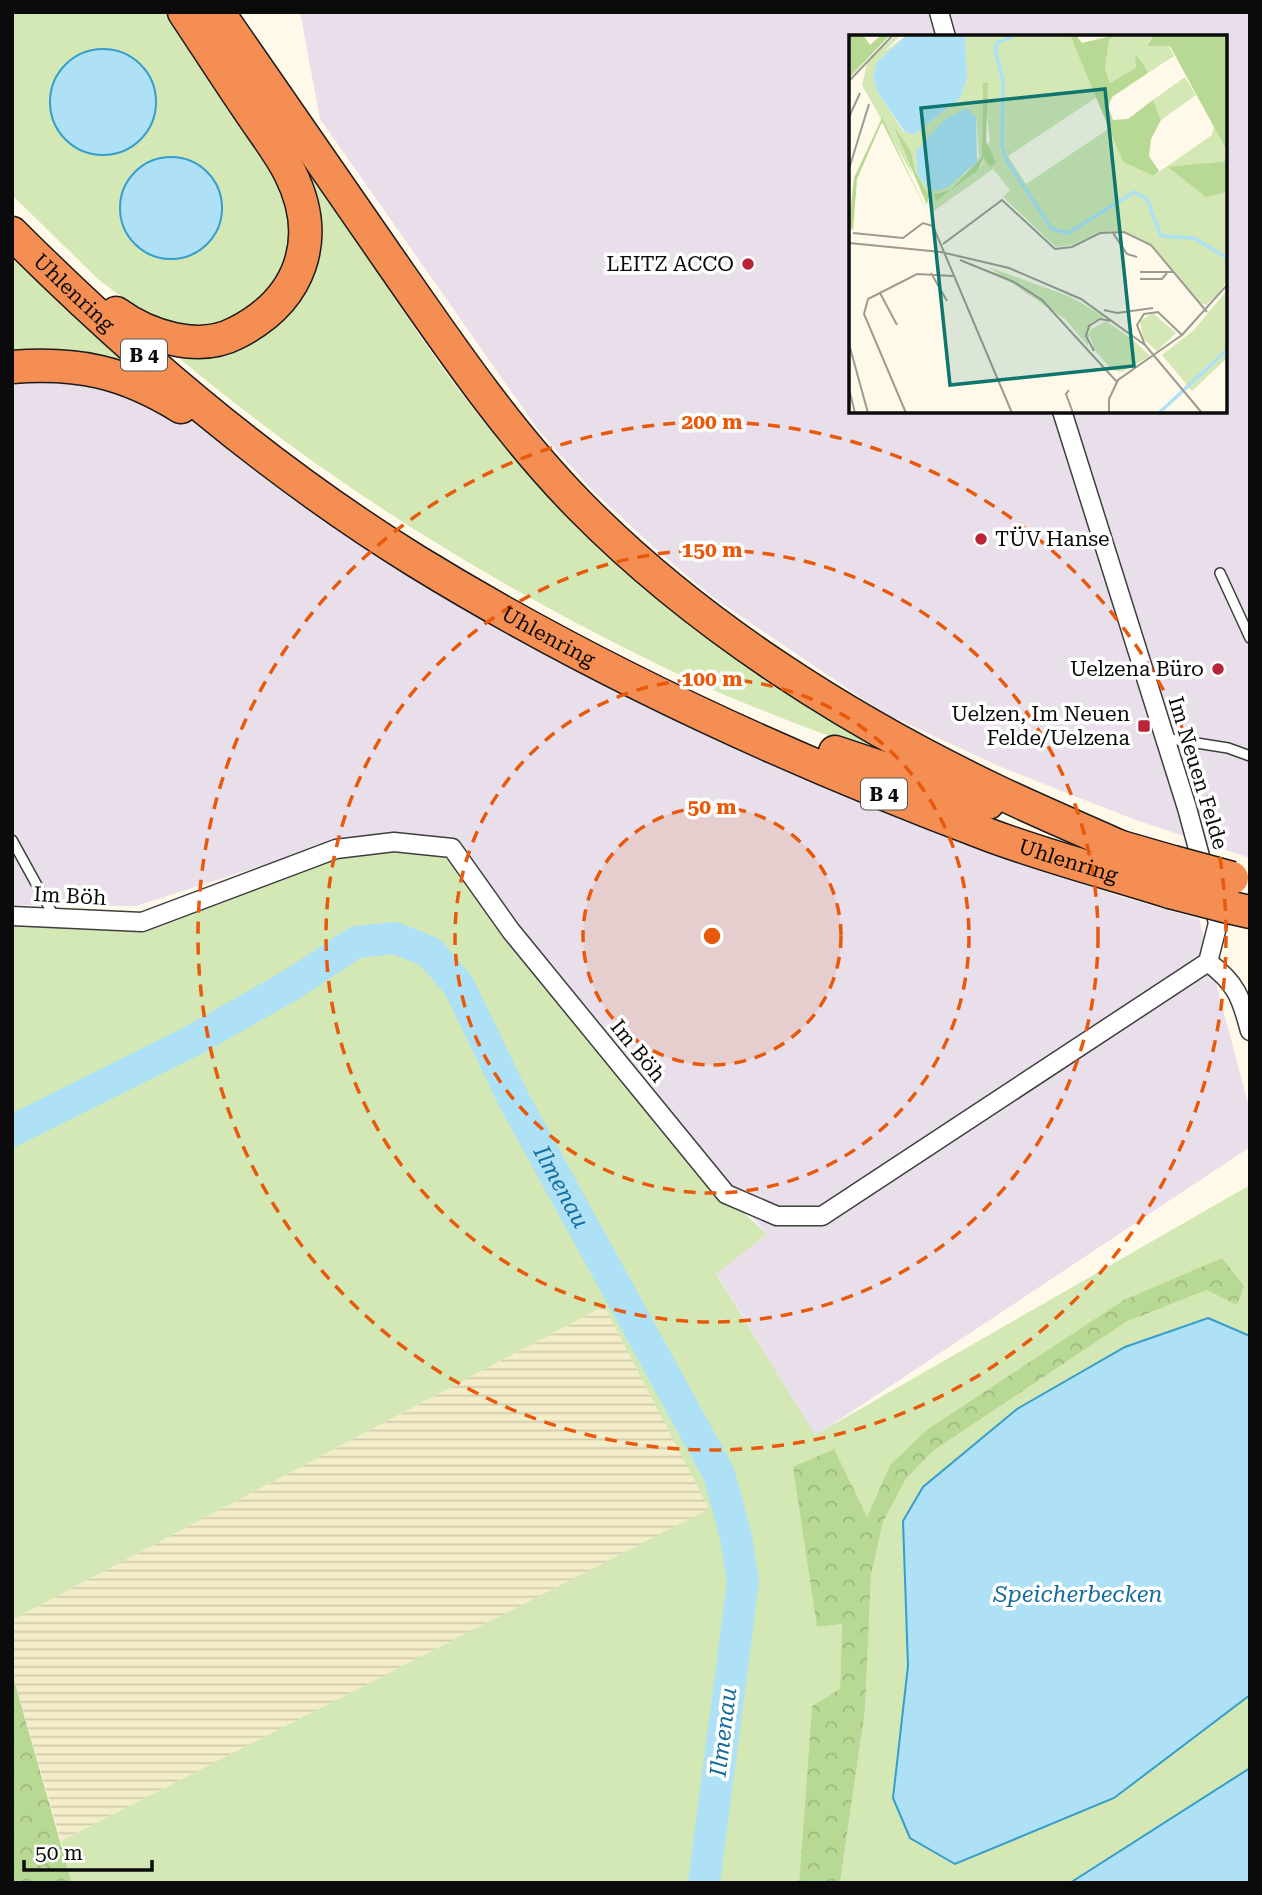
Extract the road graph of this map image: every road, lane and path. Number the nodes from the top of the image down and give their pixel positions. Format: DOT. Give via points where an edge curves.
graph roads {
  1 [pos="184,12"];
  2 [pos="218,12"];
  3 [pos="939,12"];
  4 [pos="945,35"];
  5 [pos="20,241"];
  6 [pos="12,367"];
  7 [pos="1063,413"];
  8 [pos="265,456"];
  9 [pos="1220,573"];
  10 [pos="1250,638"];
  11 [pos="610,669"];
  12 [pos="1164,738"];
  13 [pos="1250,756"];
  14 [pos="12,840"];
  15 [pos="1125,849"];
  16 [pos="1171,877"];
  17 [pos="1240,895"];
  18 [pos="12,916"];
  19 [pos="55,918"];
  20 [pos="1210,955"];
  21 [pos="1250,1031"];
  1 -- 5 [label="highway" via="290,172 303,205 306,238 299,272 280,302 257,323 229,337 199,341 160,337 128,321"];
  2 -- 15 [label="highway" via="452,350 524,444 581,508 700,612 873,726 996,791"];
  3 -- 4 [label="street"];
  5 -- 8 [label="highway, Uhlenring / B 4" via="172,380"];
  6 -- 8 [label="highway" via="82,368 115,375 150,388"];
  7 -- 12 [label="street, Im Neuen Felde"];
  8 -- 11 [label="highway, Uhlenring / B 4" via="416,561"];
  9 -- 10 [label="lane"];
  11 -- 15 [label="highway, B 4" via="867,764"];
  11 -- 16 [label="highway, Uhlenring / B 4" via="780,750 993,836"];
  12 -- 13 [label="lane"];
  12 -- 20 [label="street, Im Neuen Felde" via="1217,923"];
  14 -- 19 [label="lane"];
  15 -- 16 [label="highway, B 4"];
  16 -- 17 [label="highway, B 4, bridge"];
  18 -- 19 [label="street, Im Böh"];
  19 -- 20 [label="street, Im Böh" via="142,922 336,849 394,842 452,848 511,931 726,1194 777,1216 822,1216"];
  20 -- 21 [label="street" via="1241,998"];
}
